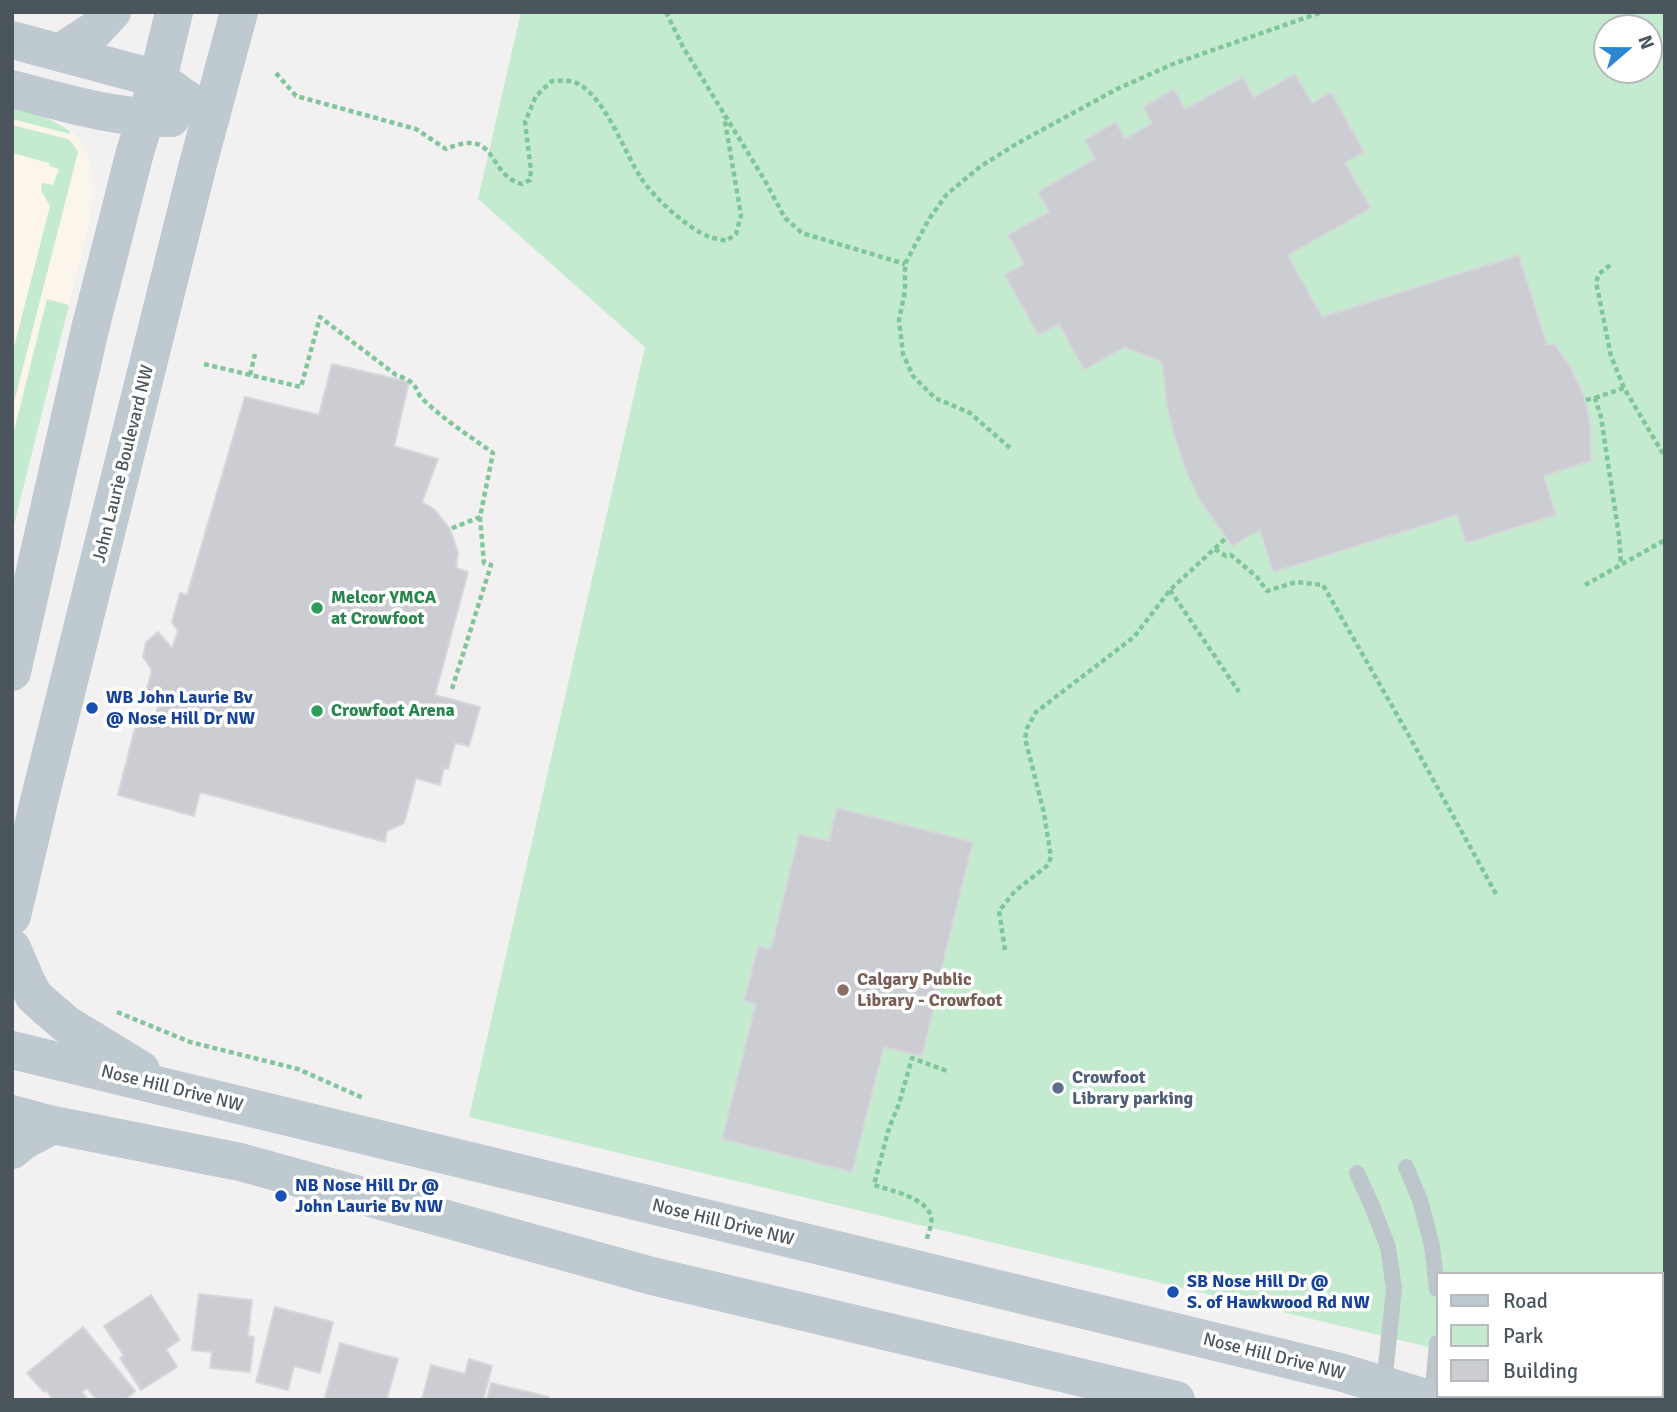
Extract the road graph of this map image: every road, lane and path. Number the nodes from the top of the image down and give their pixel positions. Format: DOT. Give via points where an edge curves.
graph roads {
  1 [pos="112,12"];
  2 [pos="174,12"];
  3 [pos="239,12"];
  4 [pos="666,12"];
  5 [pos="1322,12"];
  6 [pos="12,40"];
  7 [pos="60,53"];
  8 [pos="276,73"];
  9 [pos="158,79"];
  10 [pos="12,89"];
  11 [pos="724,116"];
  12 [pos="211,117"];
  13 [pos="147,118"];
  14 [pos="905,264"];
  15 [pos="1610,265"];
  16 [pos="255,354"];
  17 [pos="204,365"];
  18 [pos="250,375"];
  19 [pos="1624,388"];
  20 [pos="1595,398"];
  21 [pos="1586,400"];
  22 [pos="1010,448"];
  23 [pos="1665,457"];
  24 [pos="480,517"];
  25 [pos="450,529"];
  26 [pos="1226,538"];
  27 [pos="1665,540"];
  28 [pos="1215,549"];
  29 [pos="1621,565"];
  30 [pos="1584,585"];
  31 [pos="1170,590"];
  32 [pos="12,672"];
  33 [pos="453,689"];
  34 [pos="1240,692"];
  35 [pos="1496,894"];
  36 [pos="12,916"];
  37 [pos="12,948"];
  38 [pos="1005,950"];
  39 [pos="105,1007"];
  40 [pos="12,1050"];
  41 [pos="947,1071"];
  42 [pos="173,1089"];
  43 [pos="365,1099"];
  44 [pos="12,1114"];
  45 [pos="53,1125"];
  46 [pos="12,1150"];
  47 [pos="1406,1167"];
  48 [pos="1357,1172"];
  49 [pos="927,1240"];
  50 [pos="1436,1280"];
  51 [pos="1436,1354"];
  52 [pos="1384,1385"];
  53 [pos="1176,1400"];
  54 [pos="1432,1400"];
  1 -- 7 [label="main road" via="95,30"];
  2 -- 9 [label="main road"];
  3 -- 12 [label="main road, John Laurie Boulevard NW"];
  4 -- 11 [label="path"];
  5 -- 14 [label="path" via="1173,64 1116,89 1018,143 947,194"];
  6 -- 7 [label="main road"];
  7 -- 9 [label="main road"];
  8 -- 11 [label="path" via="296,96 416,129 446,149 471,142 483,146 512,182 522,184 530,180 525,122 536,96 552,81 572,81 587,90 604,113 654,195 694,228 726,241 736,234 741,215"];
  9 -- 12 [label="main road"];
  9 -- 13 [label="main road"];
  10 -- 13 [label="main road" via="97,111"];
  11 -- 14 [label="path" via="785,218 802,233"];
  12 -- 13 [label="main road"];
  12 -- 36 [label="main road, John Laurie Boulevard NW"];
  13 -- 32 [label="main road" via="90,329"];
  14 -- 22 [label="path" via="899,320 903,354 913,376 935,398 970,413"];
  15 -- 19 [label="path" via="1596,282 1611,356"];
  16 -- 18 [label="path"];
  17 -- 18 [label="path"];
  18 -- 24 [label="path" via="301,387 320,317 396,375 409,379 424,401 493,453"];
  19 -- 20 [label="path"];
  19 -- 23 [label="path"];
  20 -- 21 [label="path"];
  20 -- 29 [label="path"];
  24 -- 25 [label="path"];
  24 -- 33 [label="path" via="484,563 491,565"];
  26 -- 28 [label="path"];
  27 -- 29 [label="path"];
  28 -- 31 [label="path"];
  28 -- 35 [label="path" via="1231,555 1258,577 1267,591 1296,582 1323,585"];
  29 -- 30 [label="path"];
  31 -- 34 [label="path"];
  31 -- 38 [label="path" via="1134,637 1036,712 1027,727 1051,857 999,911"];
  37 -- 42 [label="main road" via="34,996 45,1006 66,1024"];
  39 -- 43 [label="path" via="190,1042 298,1069"];
  40 -- 42 [label="main road, Nose Hill Drive NW"];
  41 -- 49 [label="path" via="912,1058 874,1185 914,1198 926,1207 932,1217"];
  42 -- 52 [label="main road, Nose Hill Drive NW"];
  44 -- 45 [label="main road"];
  45 -- 46 [label="main road"];
  45 -- 53 [label="main road" via="240,1162 652,1276"];
  47 -- 50 [label="lane" via="1420,1200"];
  48 -- 52 [label="lane" via="1388,1247 1394,1289"];
  51 -- 54 [label="lane"];
  52 -- 54 [label="main road, Nose Hill Drive NW"];
}
